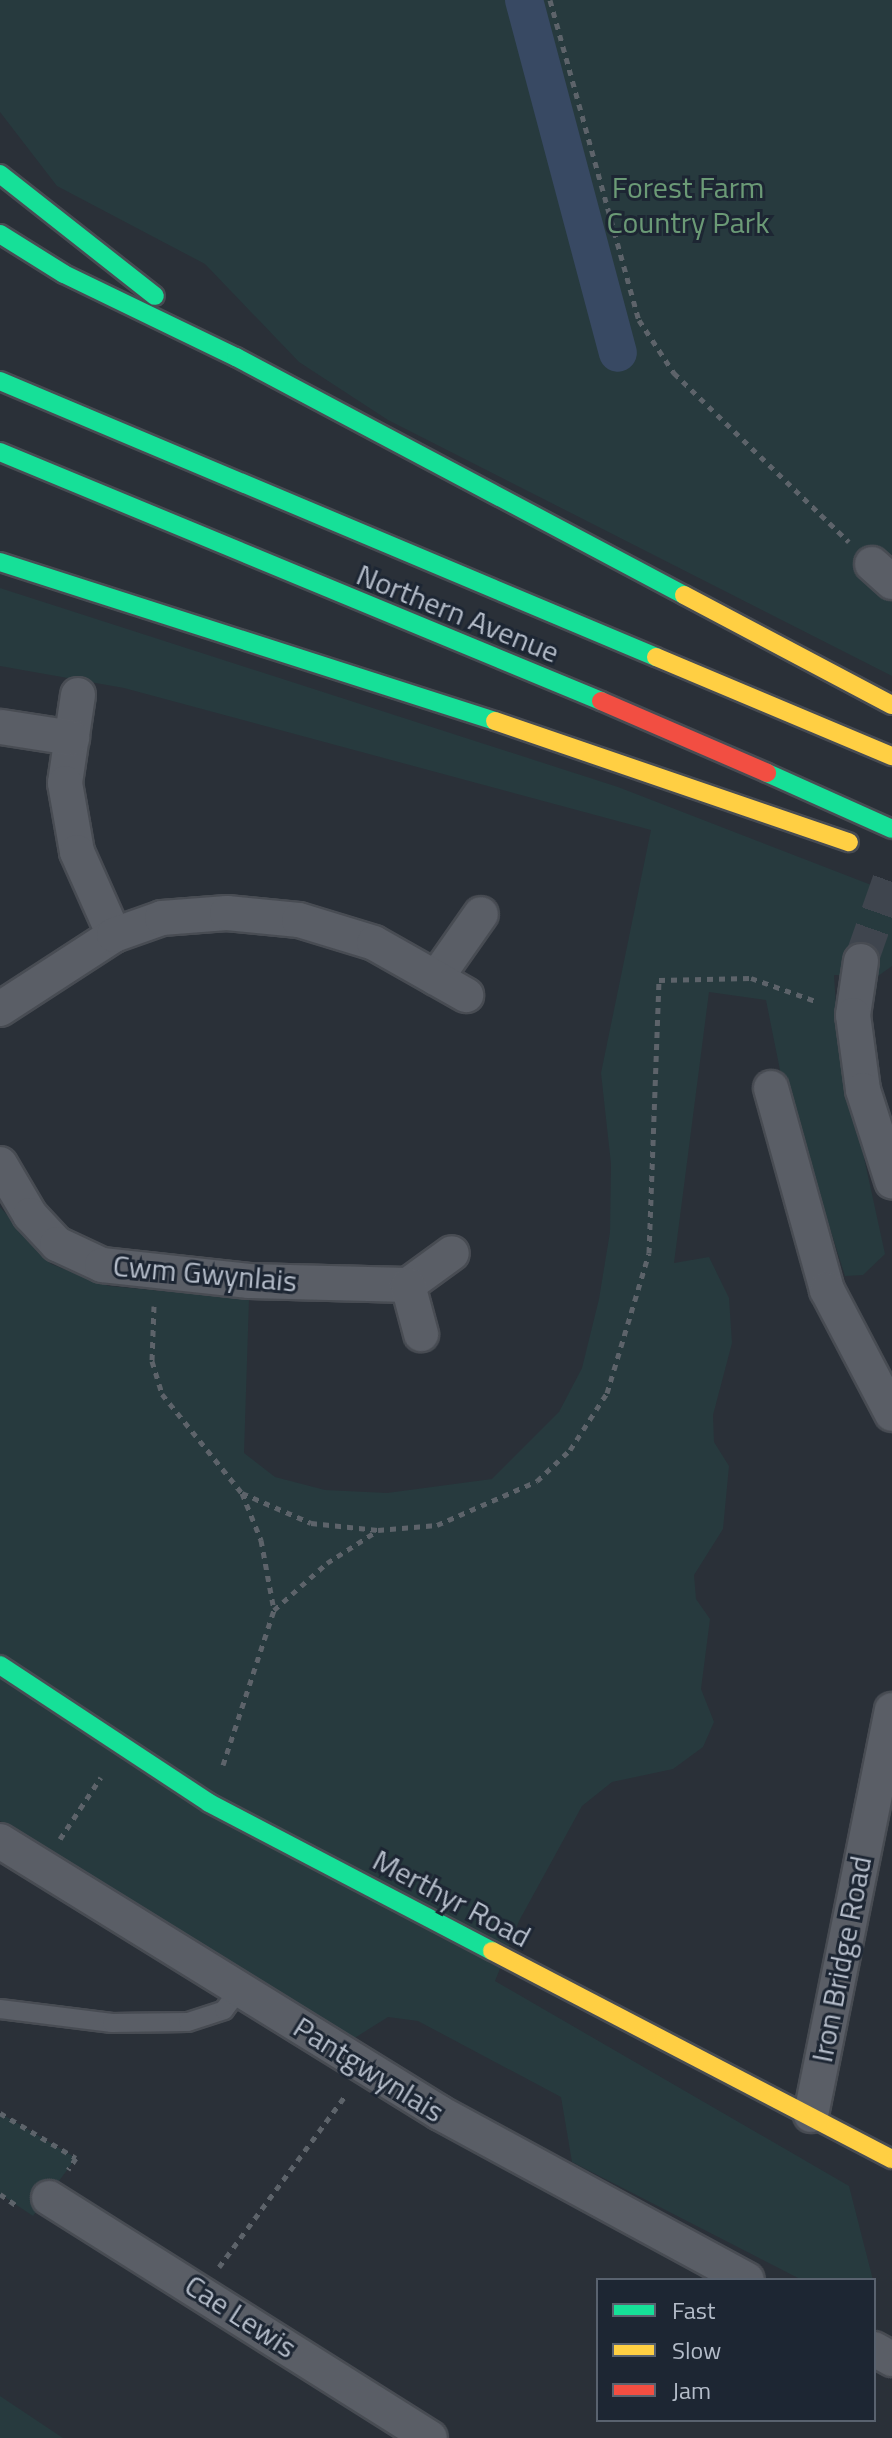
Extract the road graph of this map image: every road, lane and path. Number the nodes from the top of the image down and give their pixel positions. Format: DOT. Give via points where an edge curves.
graph roads {
  1 [pos="550,0"];
  2 [pos="0,174"];
  3 [pos="0,234"];
  4 [pos="236,357"];
  5 [pos="0,381"];
  6 [pos="0,452"];
  7 [pos="0,562"];
  8 [pos="882,573"];
  9 [pos="78,695"];
  10 [pos="892,705"];
  11 [pos="1,727"];
  12 [pos="72,738"];
  13 [pos="892,756"];
  14 [pos="892,829"];
  15 [pos="865,849"];
  16 [pos="481,914"];
  17 [pos="114,935"];
  18 [pos="861,961"];
  19 [pos="436,978"];
  20 [pos="466,995"];
  21 [pos="0,1009"];
  22 [pos="853,1015"];
  23 [pos="771,1088"];
  24 [pos="0,1164"];
  25 [pos="892,1181"];
  26 [pos="452,1253"];
  27 [pos="156,1273"];
  28 [pos="408,1285"];
  29 [pos="421,1334"];
  30 [pos="892,1414"];
  31 [pos="242,1493"];
  32 [pos="378,1530"];
  33 [pos="274,1610"];
  34 [pos="0,1665"];
  35 [pos="892,1710"];
  36 [pos="122,1745"];
  37 [pos="882,1802"];
  38 [pos="209,1803"];
  39 [pos="0,1841"];
  40 [pos="42,1867"];
  41 [pos="240,1989"];
  42 [pos="0,2009"];
  43 [pos="367,2068"];
  44 [pos="0,2113"];
  45 [pos="811,2115"];
  46 [pos="892,2159"];
  47 [pos="49,2198"];
  48 [pos="743,2278"];
  49 [pos="202,2290"];
  50 [pos="430,2438"];
  1 -- 8 [label="path" via="639,320 674,373"];
  2 -- 4 [label="main road"];
  3 -- 4 [label="main road" via="64,274"];
  4 -- 10 [label="main road"];
  5 -- 13 [label="main road, Northern Avenue"];
  6 -- 14 [label="main road, Northern Avenue" via="668,729"];
  7 -- 15 [label="main road" via="606,757"];
  9 -- 12 [label="street"];
  11 -- 12 [label="street"];
  12 -- 17 [label="street" via="65,783 77,852"];
  16 -- 19 [label="street"];
  17 -- 19 [label="street" via="162,918 227,913 299,920 374,943"];
  17 -- 21 [label="street"];
  18 -- 22 [label="street"];
  19 -- 20 [label="street"];
  22 -- 25 [label="street" via="863,1090"];
  22 -- 32 [label="path" via="751,978 659,980 649,1253 607,1393 570,1450 537,1481 437,1525"];
  23 -- 30 [label="street" via="827,1290"];
  24 -- 27 [label="street, Cwm Gwynlais" via="30,1215 57,1244 102,1265"];
  26 -- 28 [label="street"];
  27 -- 28 [label="street, Cwm Gwynlais"];
  27 -- 31 [label="path" via="152,1361 162,1394"];
  28 -- 29 [label="street"];
  31 -- 32 [label="path" via="311,1523"];
  31 -- 33 [label="path" via="261,1540"];
  32 -- 33 [label="path" via="327,1563"];
  33 -- 38 [label="path"];
  34 -- 36 [label="main road, Merthyr Road"];
  35 -- 37 [label="street, Iron Bridge Road"];
  36 -- 38 [label="main road, Merthyr Road"];
  36 -- 40 [label="path"];
  37 -- 45 [label="street, Iron Bridge Road"];
  38 -- 45 [label="main road, Merthyr Road"];
  39 -- 40 [label="street, Pantgwynlais"];
  40 -- 41 [label="street, Pantgwynlais"];
  41 -- 42 [label="lane" via="224,2010 188,2022 112,2023"];
  41 -- 43 [label="street, Pantgwynlais"];
  43 -- 48 [label="street, Pantgwynlais"];
  43 -- 49 [label="path"];
  44 -- 47 [label="path" via="76,2158"];
  45 -- 46 [label="main road, Merthyr Road"];
  47 -- 49 [label="street, Cae Lewis"];
  49 -- 50 [label="street, Cae Lewis"];
}
